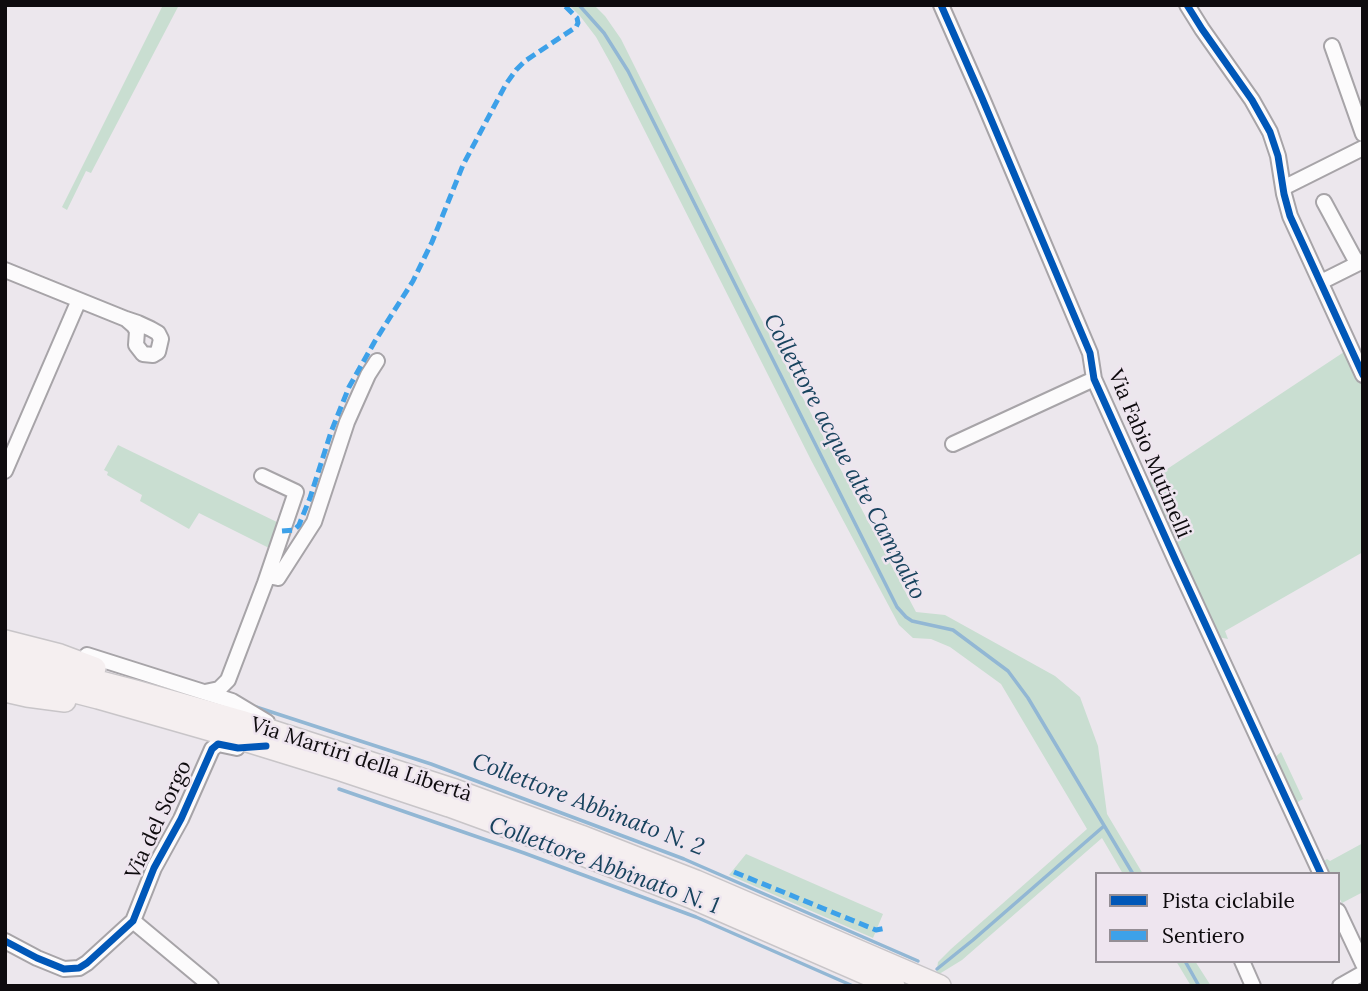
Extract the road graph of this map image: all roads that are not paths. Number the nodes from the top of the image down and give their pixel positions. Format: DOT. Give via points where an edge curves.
graph roads {
  1 [pos="941,5"];
  2 [pos="1188,5"];
  3 [pos="1332,46"];
  4 [pos="1363,134"];
  5 [pos="1363,148"];
  6 [pos="1283,188"];
  7 [pos="1324,202"];
  8 [pos="1360,262"];
  9 [pos="5,270"];
  10 [pos="1321,282"];
  11 [pos="79,300"];
  12 [pos="126,318"];
  13 [pos="377,361"];
  14 [pos="1363,374"];
  15 [pos="1094,379"];
  16 [pos="953,444"];
  17 [pos="5,471"];
  18 [pos="262,475"];
  19 [pos="271,575"];
  20 [pos="5,639"];
  21 [pos="5,657"];
  22 [pos="5,674"];
  23 [pos="5,691"];
  24 [pos="204,692"];
  25 [pos="232,710"];
  26 [pos="171,718"];
  27 [pos="267,746"];
  28 [pos="1320,872"];
  29 [pos="1340,915"];
  30 [pos="133,920"];
  31 [pos="5,941"];
  32 [pos="1243,963"];
  33 [pos="1363,964"];
  34 [pos="1363,972"];
  35 [pos="211,986"];
  36 [pos="894,986"];
  37 [pos="940,986"];
  38 [pos="1253,986"];
  39 [pos="1340,986"];
  1 -- 15 [label="street, Via Fabio Mutinelli" via="1090,353"];
  2 -- 6 [label="street" via="1270,132"];
  3 -- 4 [label="street"];
  5 -- 6 [label="street"];
  6 -- 10 [label="street" via="1290,216"];
  7 -- 8 [label="street"];
  8 -- 10 [label="street"];
  9 -- 11 [label="street"];
  10 -- 14 [label="street"];
  11 -- 12 [label="street"];
  11 -- 17 [label="street"];
  13 -- 19 [label="street" via="347,422 314,522 278,578"];
  15 -- 16 [label="street, Via Fabio Mutinelli"];
  15 -- 28 [label="street, Via Fabio Mutinelli"];
  18 -- 19 [label="street" via="296,492"];
  19 -- 24 [label="street" via="228,680 219,689"];
  19 -- 25 [label="street" via="270,593 233,690"];
  20 -- 24 [label="street" via="24,636 41,640"];
  20 -- 25 [label="main road"];
  21 -- 25 [label="main road, Via Martiri della Libertà"];
  22 -- 26 [label="main road, Via Martiri della Libertà"];
  23 -- 26 [label="main road"];
  24 -- 25 [label="street"];
  25 -- 37 [label="main road, Via Martiri della Libertà" via="289,736 581,836"];
  26 -- 27 [label="main road, Via Martiri della Libertà"];
  27 -- 30 [label="street, Via del Sorgo" via="218,744 212,748"];
  27 -- 36 [label="main road, Via Martiri della Libertà" via="575,852"];
  29 -- 33 [label="street"];
  30 -- 31 [label="street" via="87,963 71,970 48,964"];
  30 -- 35 [label="street"];
  32 -- 38 [label="street"];
  34 -- 39 [label="street"];
}
